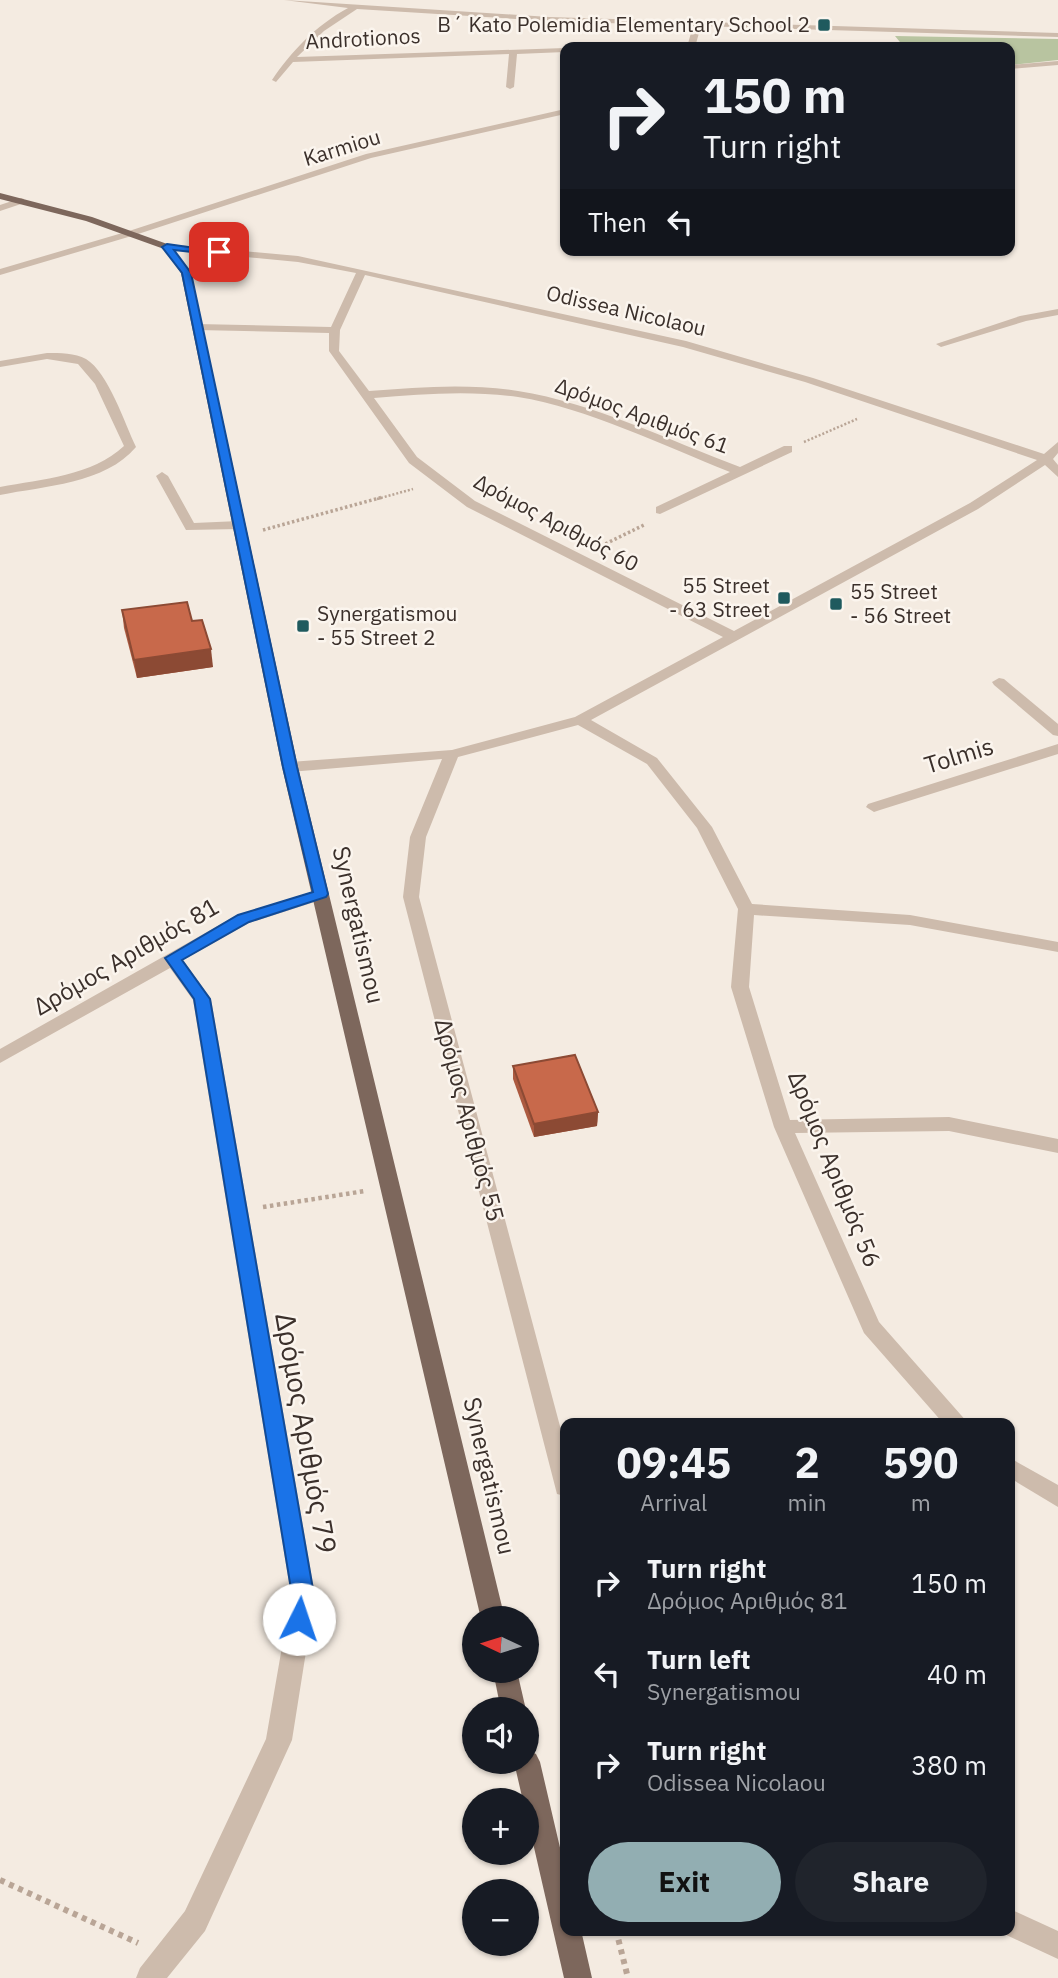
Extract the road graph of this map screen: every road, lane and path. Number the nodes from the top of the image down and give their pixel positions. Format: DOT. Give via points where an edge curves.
graph roads {
  1 [pos="288,0"];
  2 [pos="355,7"];
  3 [pos="697,26"];
  4 [pos="1058,35"];
  5 [pos="692,42"];
  6 [pos="513,50"];
  7 [pos="560,50"];
  8 [pos="288,60"];
  9 [pos="1058,63"];
  10 [pos="1015,67"];
  11 [pos="276,79"];
  12 [pos="510,87"];
  13 [pos="560,113"];
  14 [pos="0,196"];
  15 [pos="21,201"];
  16 [pos="0,208"];
  17 [pos="132,233"];
  18 [pos="167,247"];
  19 [pos="362,271"];
  20 [pos="0,272"];
  21 [pos="1058,312"];
  22 [pos="197,327"];
  23 [pos="335,330"];
  24 [pos="941,344"];
  25 [pos="0,364"];
  26 [pos="366,395"];
  27 [pos="887,406"];
  28 [pos="1058,446"];
  29 [pos="788,449"];
  30 [pos="1046,459"];
  31 [pos="737,471"];
  32 [pos="1058,473"];
  33 [pos="162,476"];
  34 [pos="440,481"];
  35 [pos="0,491"];
  36 [pos="660,510"];
  37 [pos="240,531"];
  38 [pos="578,558"];
  39 [pos="733,636"];
  40 [pos="999,682"];
  41 [pos="580,720"];
  42 [pos="1058,732"];
  43 [pos="1058,749"];
  44 [pos="452,754"];
  45 [pos="290,767"];
  46 [pos="874,807"];
  47 [pos="321,894"];
  48 [pos="746,909"];
  49 [pos="1058,947"];
  50 [pos="173,958"];
  51 [pos="0,1058"];
  52 [pos="783,1127"];
  53 [pos="1058,1146"];
  54 [pos="390,1187"];
  55 [pos="238,1211"];
  56 [pos="953,1418"];
  57 [pos="560,1468"];
  58 [pos="1015,1470"];
  59 [pos="1058,1497"];
  60 [pos="490,1606"];
  61 [pos="530,1774"];
  62 [pos="0,1880"];
  63 [pos="560,1904"];
  64 [pos="1015,1924"];
  65 [pos="568,1936"];
  66 [pos="618,1936"];
  67 [pos="1058,1945"];
  68 [pos="167,1956"];
  69 [pos="150,1978"];
  70 [pos="578,1978"];
  71 [pos="628,1978"];
  1 -- 2 [label="street"];
  2 -- 3 [label="street"];
  2 -- 8 [label="street"];
  3 -- 4 [label="street"];
  3 -- 5 [label="street"];
  6 -- 7 [label="street, Androtionos"];
  6 -- 8 [label="street, Androtionos"];
  6 -- 12 [label="street"];
  8 -- 11 [label="street"];
  9 -- 10 [label="street"];
  13 -- 17 [label="street, Karmiou" via="369,156"];
  14 -- 15 [label="main road"];
  15 -- 16 [label="street"];
  15 -- 17 [label="main road"];
  17 -- 18 [label="main road"];
  17 -- 20 [label="street, Karmiou"];
  18 -- 19 [label="street, Odissea Nicolaou" via="298,259"];
  18 -- 22 [label="main road, Synergatismou" via="186,273"];
  19 -- 23 [label="street"];
  19 -- 27 [label="street, Odissea Nicolaou" via="686,344"];
  21 -- 24 [label="street"];
  22 -- 23 [label="street"];
  22 -- 37 [label="main road, Synergatismou"];
  23 -- 26 [label="street, Δρόμος Αριθμός 60" via="334,351"];
  25 -- 35 [label="street" via="50,355 75,358 90,367 130,447 113,463 79,475"];
  26 -- 31 [label="street, Δρόμος Αριθμός 61" via="447,388 518,394 573,407"];
  26 -- 34 [label="street, Δρόμος Αριθμός 60" via="413,460"];
  27 -- 29 [label="path"];
  27 -- 30 [label="street, Odissea Nicolaou"];
  28 -- 30 [label="street"];
  29 -- 31 [label="street"];
  30 -- 32 [label="street"];
  30 -- 39 [label="street" via="974,506"];
  31 -- 36 [label="street"];
  33 -- 37 [label="street" via="190,527"];
  34 -- 37 [label="path"];
  34 -- 38 [label="street, Δρόμος Αριθμός 60" via="471,504"];
  36 -- 38 [label="path" via="661,517"];
  37 -- 45 [label="main road, Synergatismou"];
  38 -- 39 [label="street, Δρόμος Αριθμός 60"];
  39 -- 41 [label="street"];
  40 -- 42 [label="street"];
  41 -- 44 [label="street"];
  41 -- 48 [label="street" via="652,761 704,827"];
  43 -- 46 [label="street, Tolmis"];
  44 -- 45 [label="street"];
  44 -- 57 [label="street, Δρόμος Αριθμός 55" via="418,837 411,897"];
  45 -- 47 [label="main road, Synergatismou"];
  47 -- 50 [label="street, Δρόμος Αριθμός 81" via="243,919"];
  47 -- 54 [label="main road, Synergatismou"];
  48 -- 49 [label="street" via="910,920"];
  48 -- 52 [label="street, Δρόμος Αριθμός 56" via="740,987"];
  50 -- 51 [label="street, Δρόμος Αριθμός 81"];
  50 -- 55 [label="street, Δρόμος Αριθμός 79" via="202,999"];
  52 -- 53 [label="street" via="949,1124"];
  52 -- 56 [label="street, Δρόμος Αριθμός 56" via="871,1327"];
  54 -- 55 [label="path"];
  54 -- 60 [label="main road, Synergatismou"];
  55 -- 68 [label="street, Δρόμος Αριθμός 79" via="303,1595 279,1740 195,1921"];
  58 -- 59 [label="street"];
  61 -- 63 [label="main road"];
  62 -- 68 [label="path"];
  64 -- 67 [label="street"];
  65 -- 70 [label="main road"];
  66 -- 71 [label="path"];
  68 -- 69 [label="street, Δρόμος Αριθμός 79"];
}
